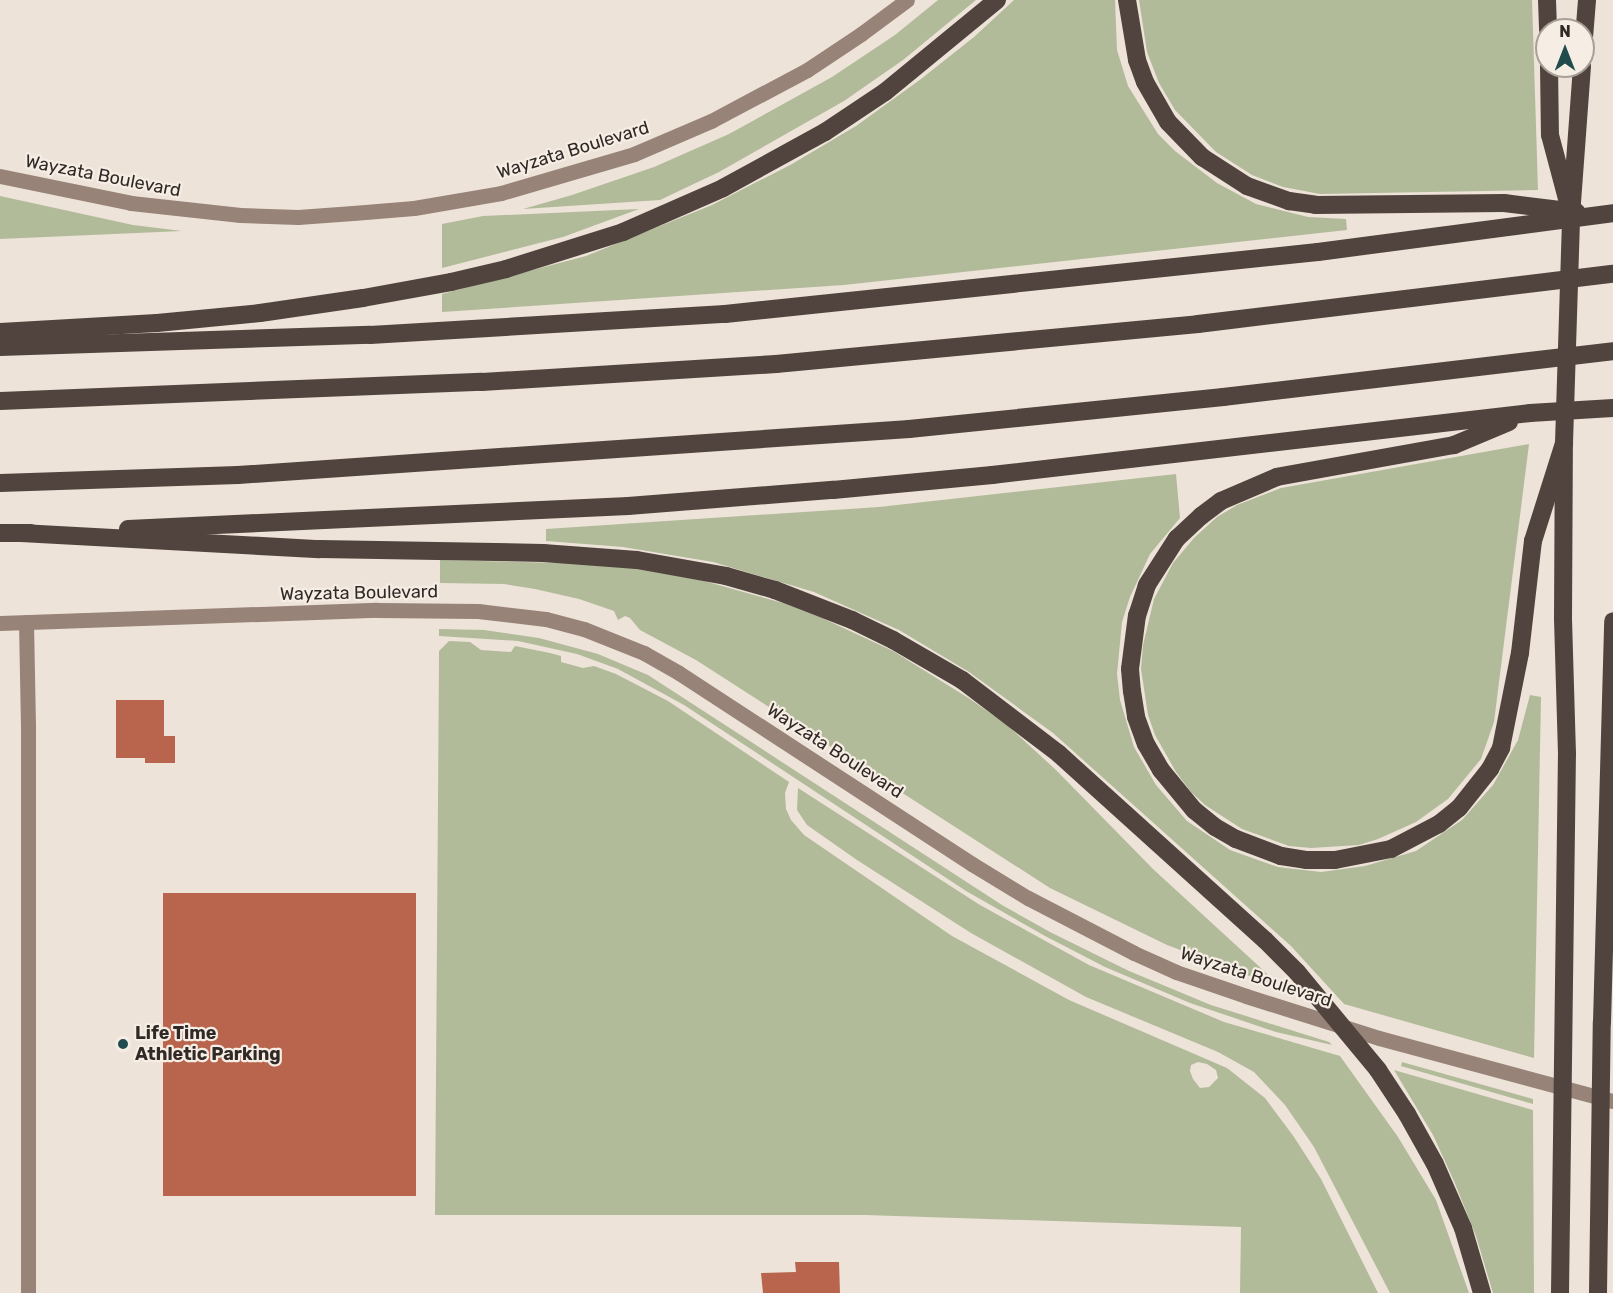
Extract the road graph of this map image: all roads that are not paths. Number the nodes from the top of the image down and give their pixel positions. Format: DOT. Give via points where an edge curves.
graph roads {
  1 [pos="907,0"];
  2 [pos="997,0"];
  3 [pos="1127,0"];
  4 [pos="1547,0"];
  5 [pos="1587,0"];
  6 [pos="1548,18"];
  7 [pos="1586,18"];
  8 [pos="1549,78"];
  9 [pos="1581,78"];
  10 [pos="0,176"];
  11 [pos="1606,214"];
  12 [pos="1571,216"];
  13 [pos="1613,274"];
  14 [pos="0,332"];
  15 [pos="0,347"];
  16 [pos="1613,351"];
  17 [pos="0,401"];
  18 [pos="1611,409"];
  19 [pos="1530,414"];
  20 [pos="1564,443"];
  21 [pos="0,483"];
  22 [pos="0,533"];
  23 [pos="21,533"];
  24 [pos="1613,621"];
  25 [pos="26,622"];
  26 [pos="0,623"];
  27 [pos="1613,1101"];
  28 [pos="28,1293"];
  29 [pos="1482,1293"];
  30 [pos="1560,1293"];
  31 [pos="1598,1293"];
  1 -- 10 [label="street, Wayzata Boulevard" via="807,70 711,121 634,154 501,194 353,213 298,217 240,215 131,203"];
  2 -- 14 [label="highway" via="885,92 825,132 723,188 602,239 506,269 363,298 168,322"];
  3 -- 11 [label="highway" via="1144,82 1167,122 1202,157 1248,186 1278,198 1316,205 1504,203"];
  4 -- 6 [label="highway"];
  5 -- 7 [label="highway"];
  8 -- 12 [label="highway" via="1550,135"];
  9 -- 12 [label="highway"];
  11 -- 15 [label="highway" via="1318,252 725,314 370,335"];
  12 -- 20 [label="highway"];
  13 -- 17 [label="highway" via="1276,316 765,365 482,382"];
  16 -- 21 [label="highway" via="909,429 238,475"];
  18 -- 19 [label="highway"];
  19 -- 20 [label="highway" via="1454,445 1277,477 1221,501 1185,531 1147,585 1132,640 1130,669 1136,717 1146,744 1161,770 1194,810 1247,844 1306,860 1361,857 1391,849 1439,824 1459,808 1501,747 1520,653 1533,541"];
  19 -- 23 [label="highway" via="833,490 427,517"];
  20 -- 30 [label="highway" via="1567,754"];
  22 -- 23 [label="highway"];
  23 -- 29 [label="highway" via="320,549 592,555 637,560 726,576 775,590 893,640 991,700 1059,754 1265,940 1340,1021 1407,1114 1434,1164 1463,1228"];
  24 -- 31 [label="highway"];
  25 -- 26 [label="street, Wayzata Boulevard"];
  25 -- 27 [label="street, Wayzata Boulevard" via="377,610 467,611 512,613 584,629 644,653 679,673 972,864 1134,953 1176,972 1379,1038"];
  25 -- 28 [label="street"];
}
